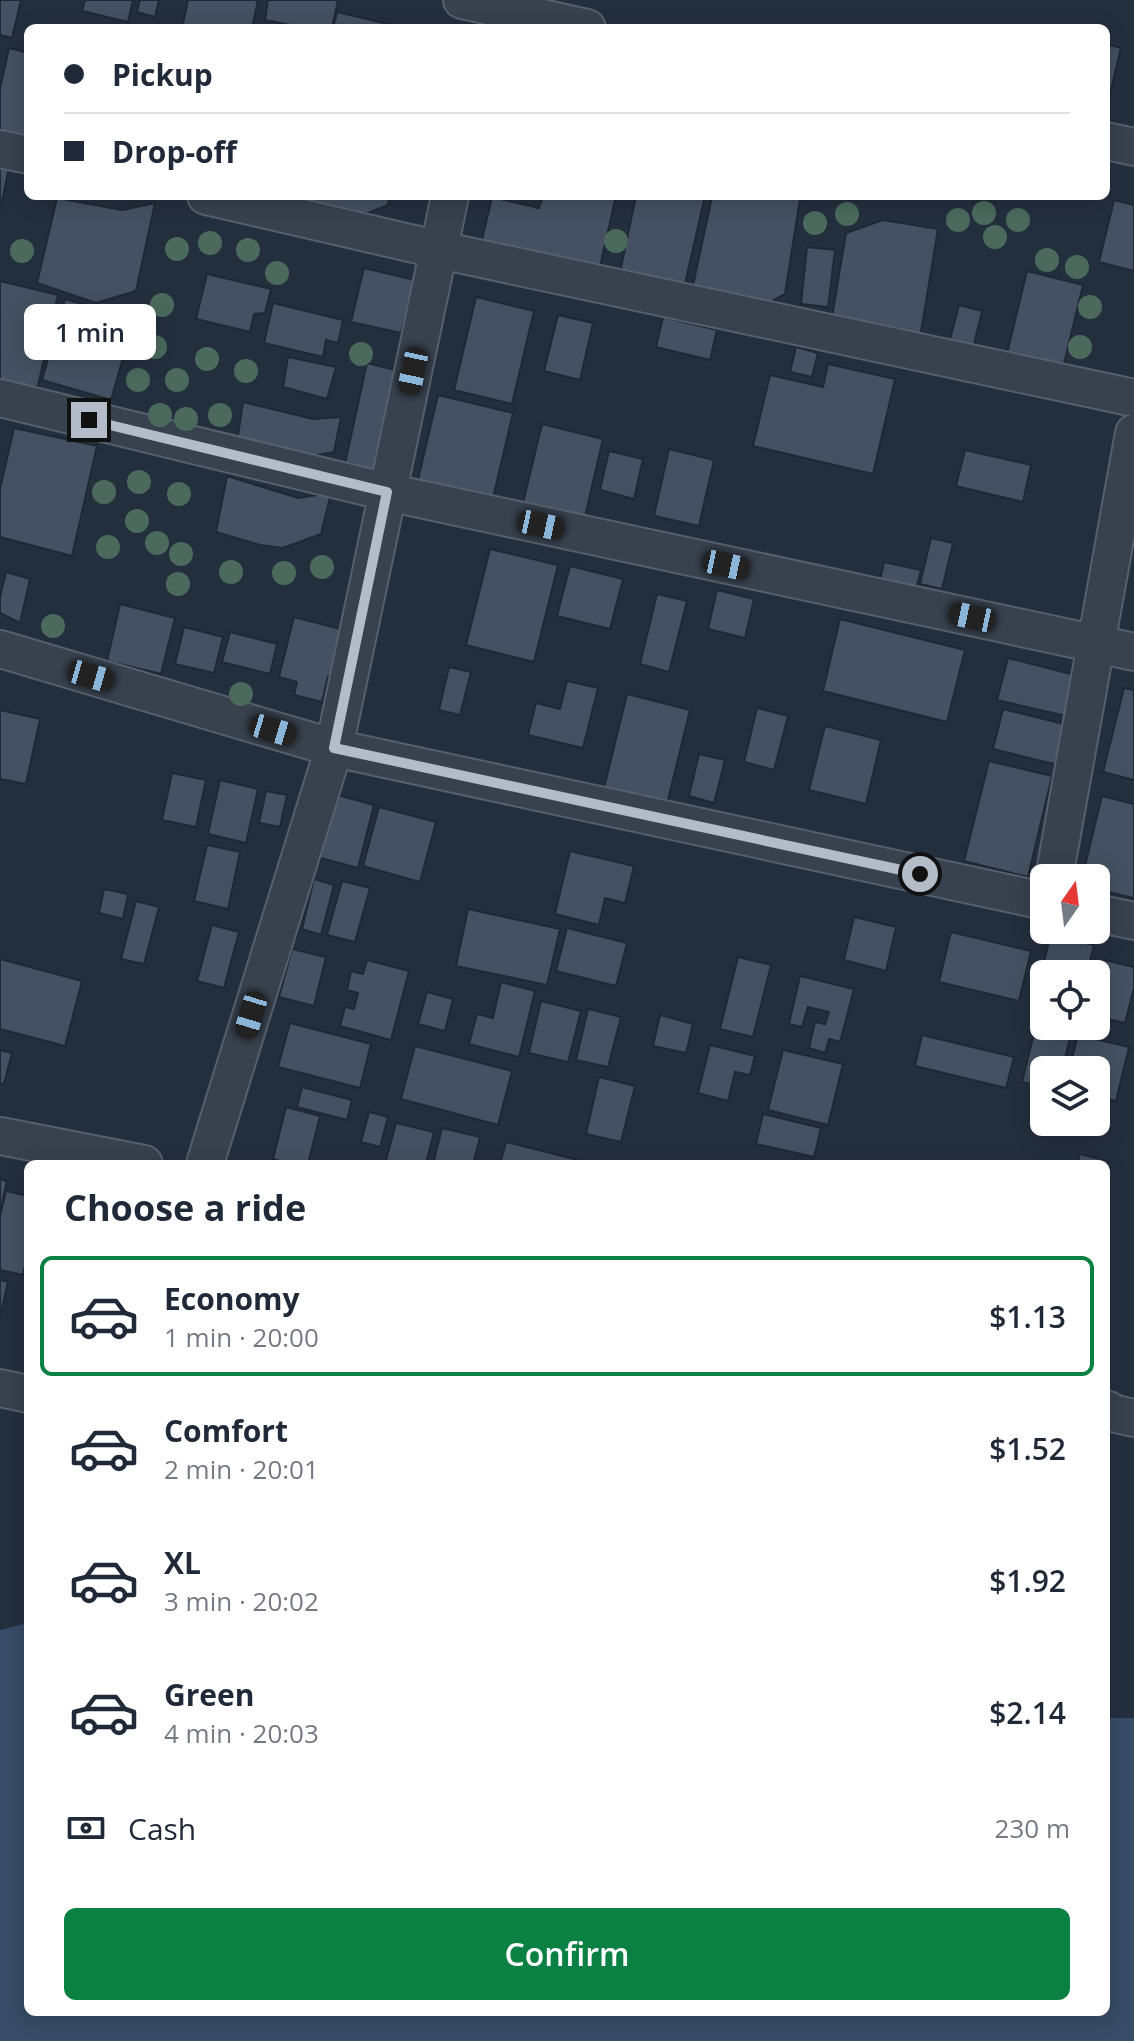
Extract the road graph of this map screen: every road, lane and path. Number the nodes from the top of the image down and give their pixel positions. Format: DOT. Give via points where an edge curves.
graph roads {
  1 [pos="479,8"];
  2 [pos="565,24"];
  3 [pos="1110,142"];
  4 [pos="1134,147"];
  5 [pos="0,149"];
  6 [pos="24,154"];
  7 [pos="223,200"];
  8 [pos="449,200"];
  9 [pos="440,250"];
  10 [pos="0,398"];
  11 [pos="1134,398"];
  12 [pos="1134,433"];
  13 [pos="387,492"];
  14 [pos="1096,644"];
  15 [pos="0,649"];
  16 [pos="1134,652"];
  17 [pos="334,748"];
  18 [pos="1057,864"];
  19 [pos="1030,898"];
  20 [pos="1110,916"];
  21 [pos="1134,921"];
  22 [pos="0,1136"];
  23 [pos="123,1160"];
  24 [pos="206,1160"];
  25 [pos="0,1388"];
  26 [pos="24,1393"];
  27 [pos="1110,1411"];
  28 [pos="1134,1418"];
  1 -- 2 [label="street"];
  3 -- 4 [label="street"];
  5 -- 6 [label="street"];
  7 -- 9 [label="street"];
  8 -- 9 [label="street"];
  9 -- 11 [label="street"];
  9 -- 13 [label="street"];
  10 -- 13 [label="street"];
  12 -- 14 [label="street"];
  13 -- 14 [label="street"];
  13 -- 17 [label="street"];
  14 -- 16 [label="street"];
  14 -- 18 [label="street"];
  15 -- 17 [label="street"];
  17 -- 19 [label="street"];
  17 -- 24 [label="street"];
  20 -- 21 [label="street"];
  22 -- 23 [label="street"];
  25 -- 26 [label="street"];
  27 -- 28 [label="street"];
}
